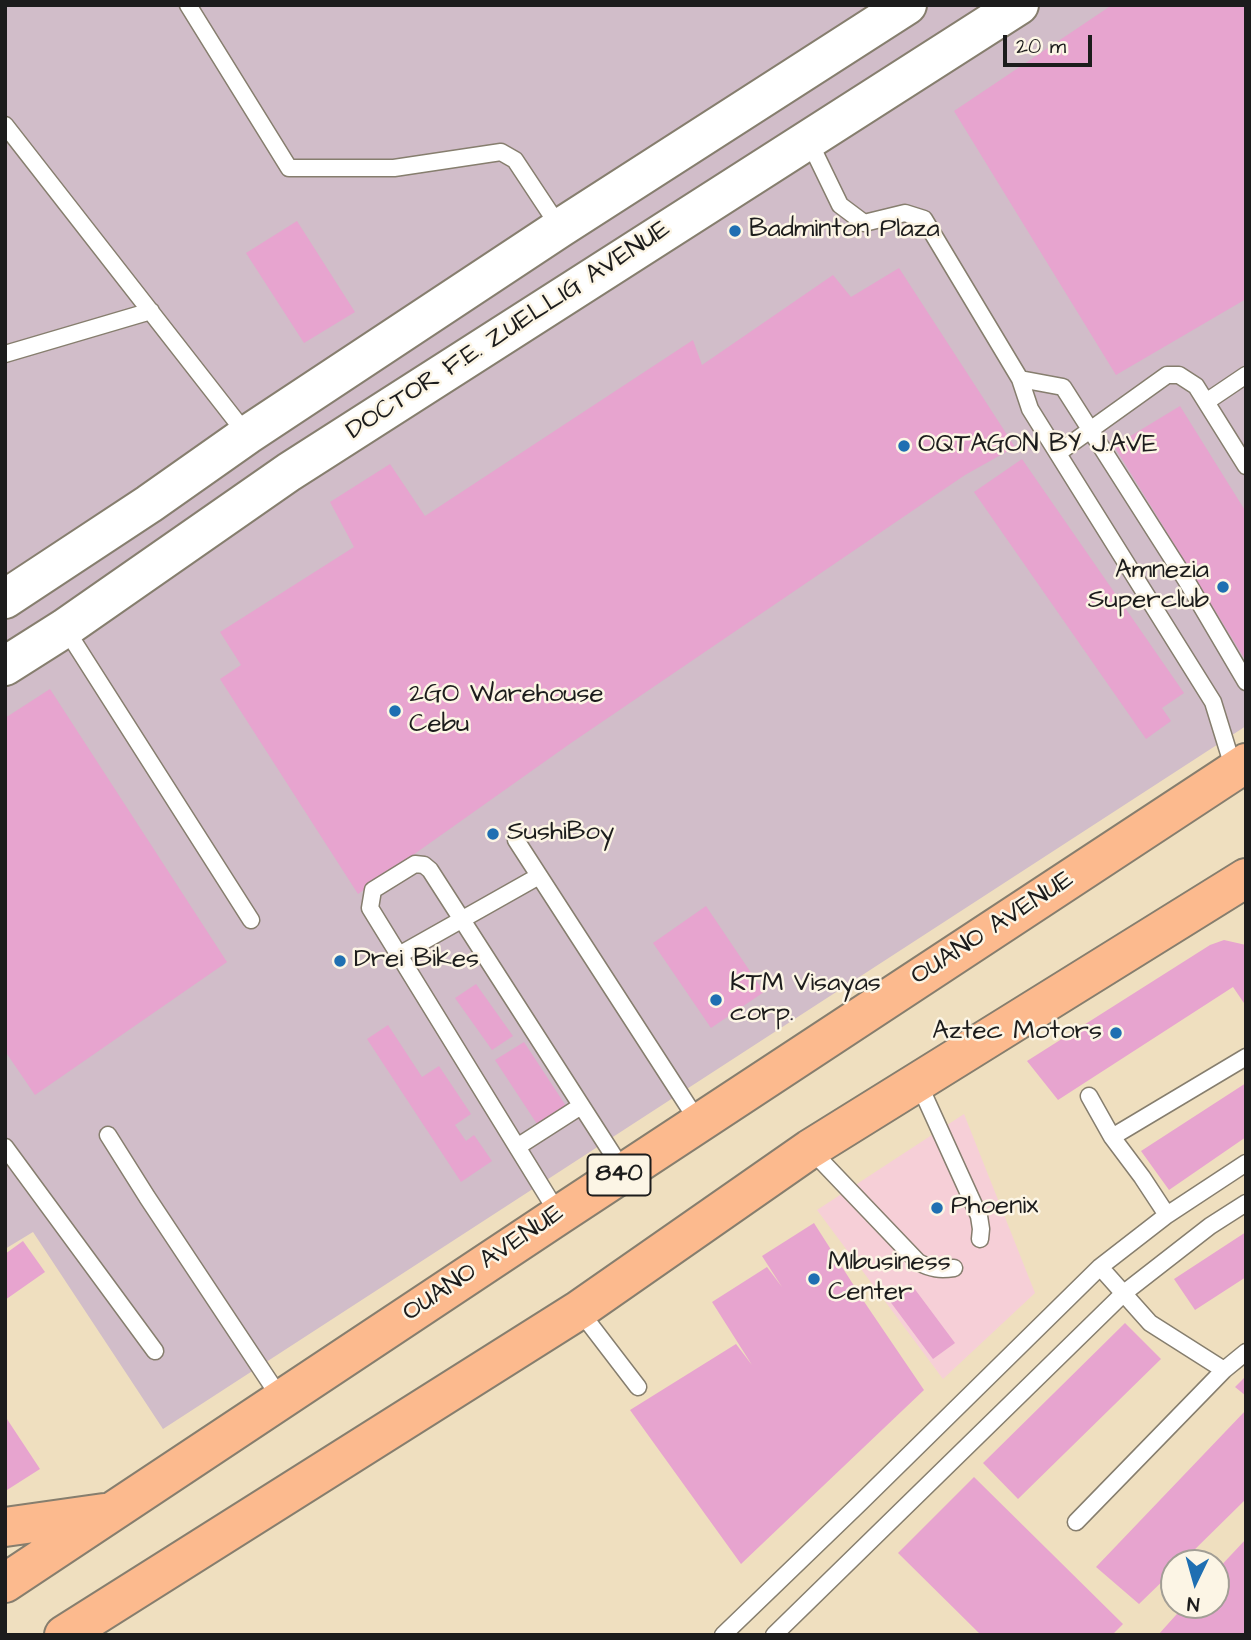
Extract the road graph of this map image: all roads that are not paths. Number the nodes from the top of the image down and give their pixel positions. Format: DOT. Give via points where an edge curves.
graph roads {
  1 [pos="188,5"];
  2 [pos="907,5"];
  3 [pos="1019,5"];
  4 [pos="5,125"];
  5 [pos="808,141"];
  6 [pos="644,175"];
  7 [pos="677,224"];
  8 [pos="560,228"];
  9 [pos="151,311"];
  10 [pos="5,354"];
  11 [pos="1246,375"];
  12 [pos="1020,379"];
  13 [pos="1206,402"];
  14 [pos="1090,429"];
  15 [pos="247,435"];
  16 [pos="1058,453"];
  17 [pos="1246,466"];
  18 [pos="5,599"];
  19 [pos="65,628"];
  20 [pos="5,666"];
  21 [pos="1246,682"];
  22 [pos="1240,767"];
  23 [pos="516,840"];
  24 [pos="539,876"];
  25 [pos="1246,878"];
  26 [pos="461,919"];
  27 [pos="251,920"];
  28 [pos="399,955"];
  29 [pos="1246,1057"];
  30 [pos="918,1082"];
  31 [pos="1089,1096"];
  32 [pos="581,1106"];
  33 [pos="699,1123"];
  34 [pos="108,1135"];
  35 [pos="1112,1137"];
  36 [pos="5,1147"];
  37 [pos="517,1147"];
  38 [pos="810,1149"];
  39 [pos="1246,1163"];
  40 [pos="624,1172"];
  41 [pos="1246,1203"];
  42 [pos="559,1214"];
  43 [pos="1167,1215"];
  44 [pos="980,1240"];
  45 [pos="954,1268"];
  46 [pos="1100,1268"];
  47 [pos="1124,1293"];
  48 [pos="579,1310"];
  49 [pos="155,1351"];
  50 [pos="1246,1352"];
  51 [pos="1224,1370"];
  52 [pos="638,1387"];
  53 [pos="282,1400"];
  54 [pos="113,1512"];
  55 [pos="1076,1522"];
  56 [pos="5,1527"];
  57 [pos="5,1584"];
  58 [pos="64,1635"];
  59 [pos="723,1635"];
  60 [pos="774,1635"];
  1 -- 8 [label="lane" via="289,168 394,168 500,152 515,160"];
  2 -- 6 [label="street"];
  3 -- 5 [label="street, DOCTOR F.E. ZUELLIG AVENUE"];
  4 -- 9 [label="lane"];
  5 -- 7 [label="street, DOCTOR F.E. ZUELLIG AVENUE"];
  5 -- 12 [label="lane" via="841,205 864,223 905,214 924,219"];
  6 -- 7 [label="street"];
  6 -- 8 [label="street"];
  7 -- 19 [label="street, DOCTOR F.E. ZUELLIG AVENUE" via="289,472"];
  8 -- 15 [label="street"];
  9 -- 10 [label="lane"];
  9 -- 15 [label="lane"];
  11 -- 13 [label="lane"];
  12 -- 14 [label="lane" via="1063,387"];
  12 -- 16 [label="lane" via="1030,409"];
  13 -- 14 [label="lane" via="1186,378 1167,376"];
  13 -- 17 [label="lane"];
  14 -- 16 [label="lane"];
  14 -- 21 [label="lane"];
  15 -- 18 [label="street"];
  16 -- 22 [label="lane" via="1213,702"];
  19 -- 20 [label="street, DOCTOR F.E. ZUELLIG AVENUE"];
  19 -- 27 [label="lane"];
  22 -- 33 [label="highway, OUANO AVENUE / 840"];
  23 -- 24 [label="lane"];
  24 -- 26 [label="lane"];
  24 -- 33 [label="lane"];
  25 -- 30 [label="highway"];
  26 -- 28 [label="lane"];
  26 -- 28 [label="lane" via="430,870 415,863 373,890 370,899 370,908"];
  26 -- 32 [label="lane"];
  28 -- 37 [label="lane"];
  29 -- 35 [label="lane"];
  30 -- 38 [label="highway"];
  30 -- 44 [label="lane" via="979,1216"];
  31 -- 35 [label="lane"];
  32 -- 37 [label="lane"];
  32 -- 40 [label="lane"];
  33 -- 40 [label="highway, OUANO AVENUE / 840"];
  34 -- 53 [label="lane"];
  35 -- 43 [label="lane"];
  36 -- 49 [label="lane"];
  37 -- 42 [label="lane"];
  38 -- 45 [label="lane" via="918,1262 942,1270"];
  38 -- 48 [label="highway"];
  39 -- 43 [label="lane"];
  40 -- 42 [label="highway, OUANO AVENUE / 840"];
  41 -- 47 [label="lane"];
  42 -- 53 [label="highway, OUANO AVENUE / 840"];
  43 -- 46 [label="lane"];
  46 -- 47 [label="lane"];
  46 -- 59 [label="lane"];
  47 -- 51 [label="lane" via="1150,1323"];
  47 -- 60 [label="lane"];
  48 -- 52 [label="lane"];
  48 -- 58 [label="highway"];
  50 -- 51 [label="lane"];
  51 -- 55 [label="lane"];
  53 -- 54 [label="highway, OUANO AVENUE / 840"];
  54 -- 56 [label="highway"];
  54 -- 57 [label="highway, OUANO AVENUE / 840"];
}
